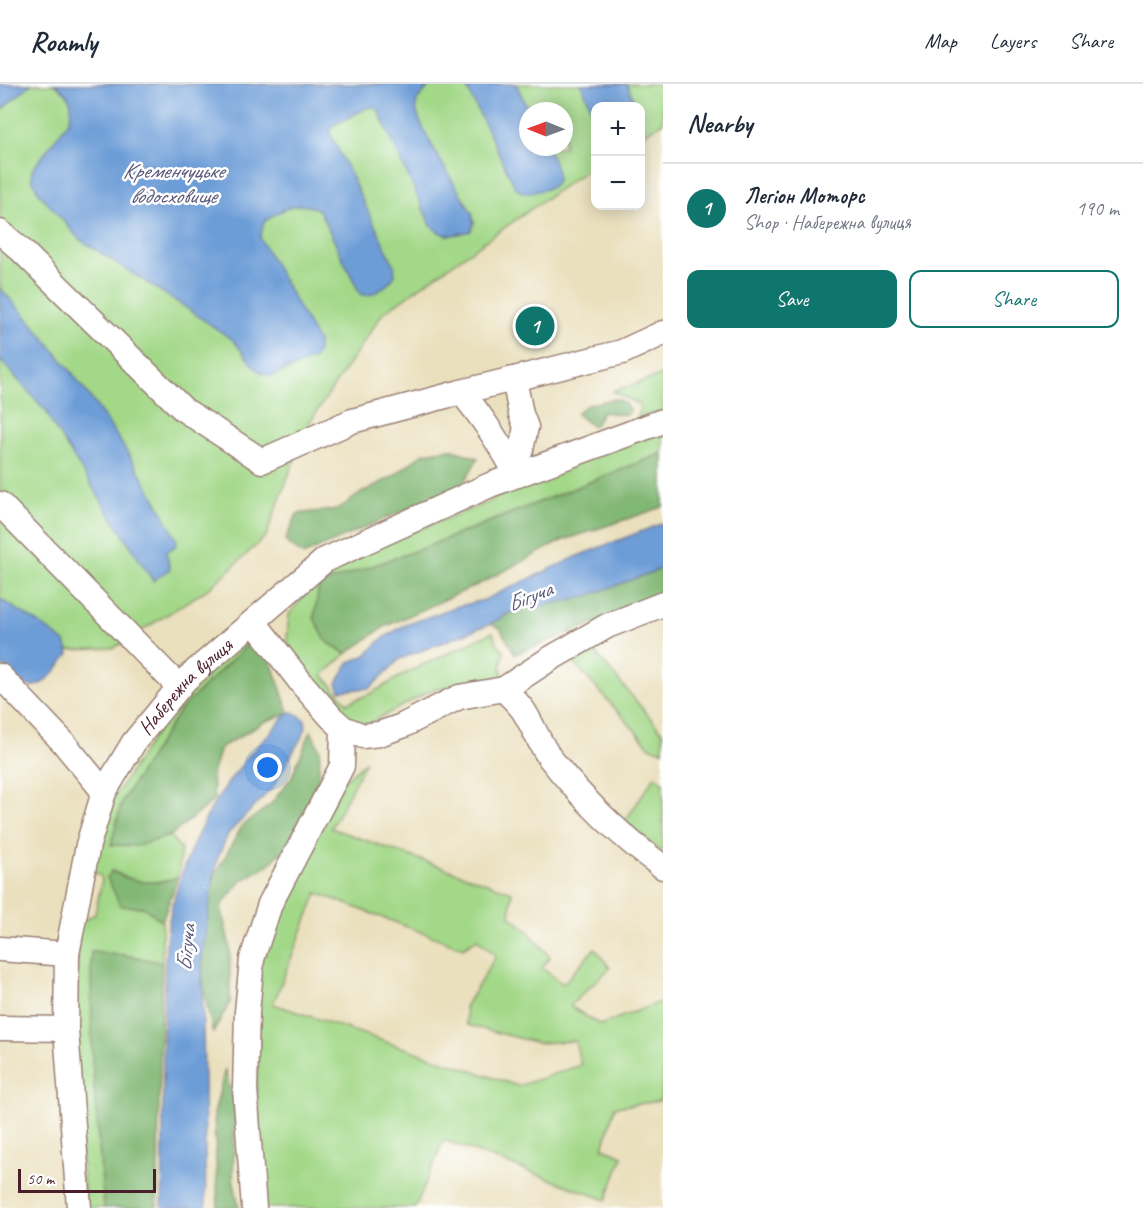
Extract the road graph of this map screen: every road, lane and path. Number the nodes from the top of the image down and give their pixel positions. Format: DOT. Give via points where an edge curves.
graph roads {
  1 [pos="0,232"];
  2 [pos="663,333"];
  3 [pos="514,379"];
  4 [pos="461,392"];
  5 [pos="663,421"];
  6 [pos="513,468"];
  7 [pos="0,504"];
  8 [pos="663,604"];
  9 [pos="254,621"];
  10 [pos="0,676"];
  11 [pos="179,687"];
  12 [pos="504,689"];
  13 [pos="338,723"];
  14 [pos="104,792"];
  15 [pos="663,867"];
  16 [pos="0,949"];
  17 [pos="66,954"];
  18 [pos="0,1028"];
  19 [pos="66,1029"];
  20 [pos="79,1208"];
  21 [pos="254,1208"];
  1 -- 4 [label="street" via="183,408 262,461 352,422"];
  2 -- 3 [label="street" via="622,352"];
  3 -- 4 [label="street"];
  3 -- 6 [label="street" via="526,427"];
  4 -- 6 [label="street" via="482,417"];
  5 -- 6 [label="street, Набережна вулиця"];
  6 -- 9 [label="street, Набережна вулиця" via="325,560"];
  7 -- 11 [label="street"];
  8 -- 12 [label="street" via="607,627"];
  9 -- 11 [label="street, Набережна вулиця"];
  9 -- 13 [label="street"];
  10 -- 14 [label="street"];
  11 -- 14 [label="street, Набережна вулиця" via="134,742"];
  12 -- 13 [label="street" via="459,697 379,734 363,736"];
  12 -- 15 [label="street" via="523,710 551,759 586,802"];
  13 -- 21 [label="street" via="342,766 270,904 252,959 245,1089"];
  14 -- 17 [label="street, Набережна вулиця" via="88,845"];
  16 -- 17 [label="street"];
  17 -- 19 [label="street, Набережна вулиця"];
  18 -- 19 [label="street"];
  19 -- 20 [label="street, Набережна вулиця"];
}
